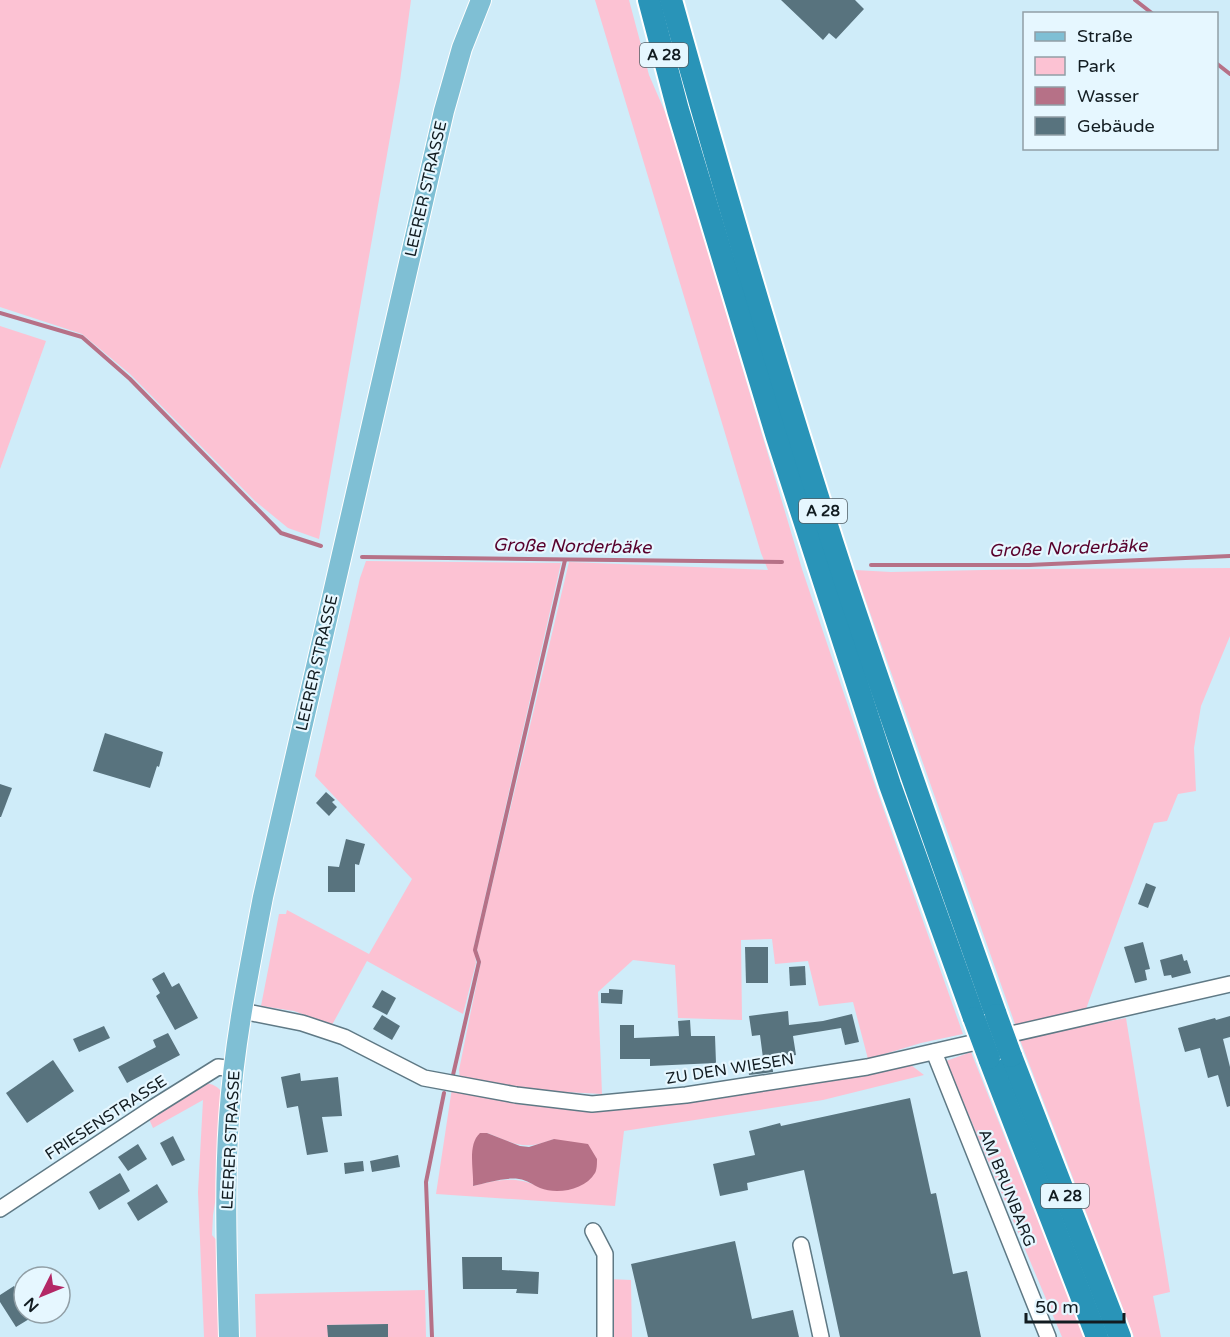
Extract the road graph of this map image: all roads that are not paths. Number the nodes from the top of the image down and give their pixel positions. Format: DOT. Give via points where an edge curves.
graph roads {
  1 [pos="481,0"];
  2 [pos="649,0"];
  3 [pos="672,0"];
  4 [pos="1230,984"];
  5 [pos="242,1011"];
  6 [pos="985,1017"];
  7 [pos="934,1052"];
  8 [pos="1000,1057"];
  9 [pos="234,1069"];
  10 [pos="0,1209"];
  11 [pos="593,1231"];
  12 [pos="801,1245"];
  13 [pos="229,1337"];
  14 [pos="605,1337"];
  15 [pos="821,1337"];
  16 [pos="1048,1337"];
  17 [pos="1097,1337"];
  18 [pos="1120,1337"];
  1 -- 5 [label="main road, LEERER STRASSE" via="444,111 263,897"];
  2 -- 6 [label="highway, A 28" via="678,110 777,437 890,785"];
  3 -- 6 [label="highway, A 28" via="816,489"];
  4 -- 7 [label="street, ZU DEN WIESEN"];
  5 -- 7 [label="street, ZU DEN WIESEN" via="344,1036 424,1078 592,1104 687,1095 867,1067"];
  5 -- 9 [label="main road, LEERER STRASSE"];
  6 -- 8 [label="highway, A 28, bridge"];
  7 -- 16 [label="street, AM BRUNBARG"];
  8 -- 17 [label="highway, A 28"];
  8 -- 18 [label="highway, A 28"];
  9 -- 10 [label="street, FRIESENSTRASSE" via="218,1067"];
  9 -- 13 [label="main road, LEERER STRASSE" via="226,1249"];
  11 -- 14 [label="street" via="605,1254"];
  12 -- 15 [label="street"];
}
